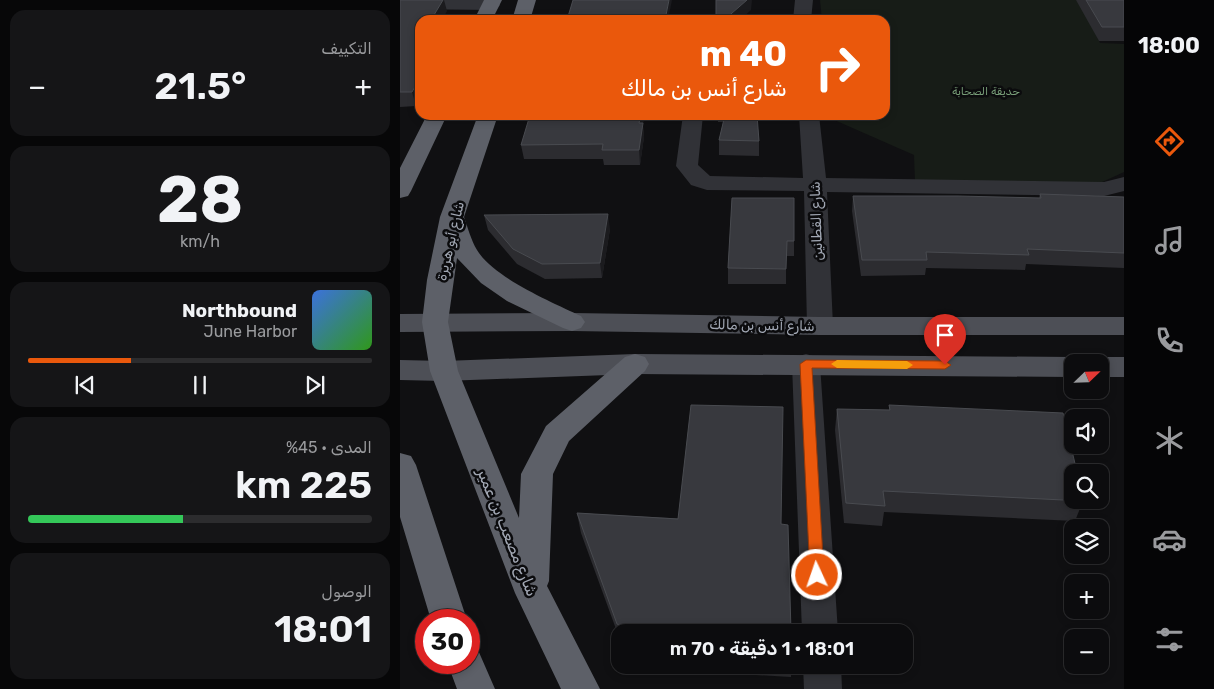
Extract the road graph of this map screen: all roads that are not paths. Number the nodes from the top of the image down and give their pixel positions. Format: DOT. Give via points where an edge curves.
graph roads {
  1 [pos="528,0"];
  2 [pos="804,0"];
  3 [pos="400,4"];
  4 [pos="489,8"];
  5 [pos="523,15"];
  6 [pos="802,15"];
  7 [pos="434,120"];
  8 [pos="486,120"];
  9 [pos="692,120"];
  10 [pos="810,120"];
  11 [pos="407,162"];
  12 [pos="1124,184"];
  13 [pos="815,186"];
  14 [pos="400,191"];
  15 [pos="452,217"];
  16 [pos="435,322"];
  17 [pos="572,322"];
  18 [pos="400,323"];
  19 [pos="820,326"];
  20 [pos="1124,326"];
  21 [pos="636,364"];
  22 [pos="806,364"];
  23 [pos="1064,367"];
  24 [pos="1109,367"];
  25 [pos="1124,367"];
  26 [pos="400,370"];
  27 [pos="444,371"];
  28 [pos="400,465"];
  29 [pos="532,593"];
  30 [pos="446,609"];
  31 [pos="820,624"];
  32 [pos="470,674"];
  33 [pos="822,674"];
  34 [pos="476,689"];
  35 [pos="581,689"];
  36 [pos="823,689"];
  1 -- 5 [label="highway"];
  2 -- 6 [label="street"];
  3 -- 4 [label="street"];
  7 -- 11 [label="highway"];
  8 -- 15 [label="highway, شارع أبو هريرة"];
  9 -- 13 [label="street" via="687,166 699,180 707,183"];
  10 -- 13 [label="street, شارع القطانين"];
  11 -- 14 [label="highway"];
  12 -- 13 [label="street" via="1104,189"];
  13 -- 19 [label="street, شارع القطانين"];
  15 -- 16 [label="highway, شارع أبو هريرة"];
  15 -- 17 [label="highway" via="468,255 494,279"];
  16 -- 17 [label="main road, شارع أنس بن مالك"];
  16 -- 18 [label="main road, شارع أنس بن مالك"];
  16 -- 27 [label="highway, شارع أبو هريرة"];
  17 -- 19 [label="main road, شارع أنس بن مالك"];
  19 -- 20 [label="main road, شارع أنس بن مالك"];
  21 -- 22 [label="main road"];
  21 -- 27 [label="main road"];
  21 -- 29 [label="highway" via="557,434 537,474"];
  22 -- 23 [label="main road"];
  22 -- 31 [label="street"];
  24 -- 25 [label="main road"];
  26 -- 27 [label="main road"];
  27 -- 29 [label="highway, شارع مصعب بن عمير"];
  28 -- 30 [label="highway"];
  29 -- 35 [label="highway, شارع مصعب بن عمير"];
  32 -- 34 [label="highway"];
  33 -- 36 [label="street"];
}
